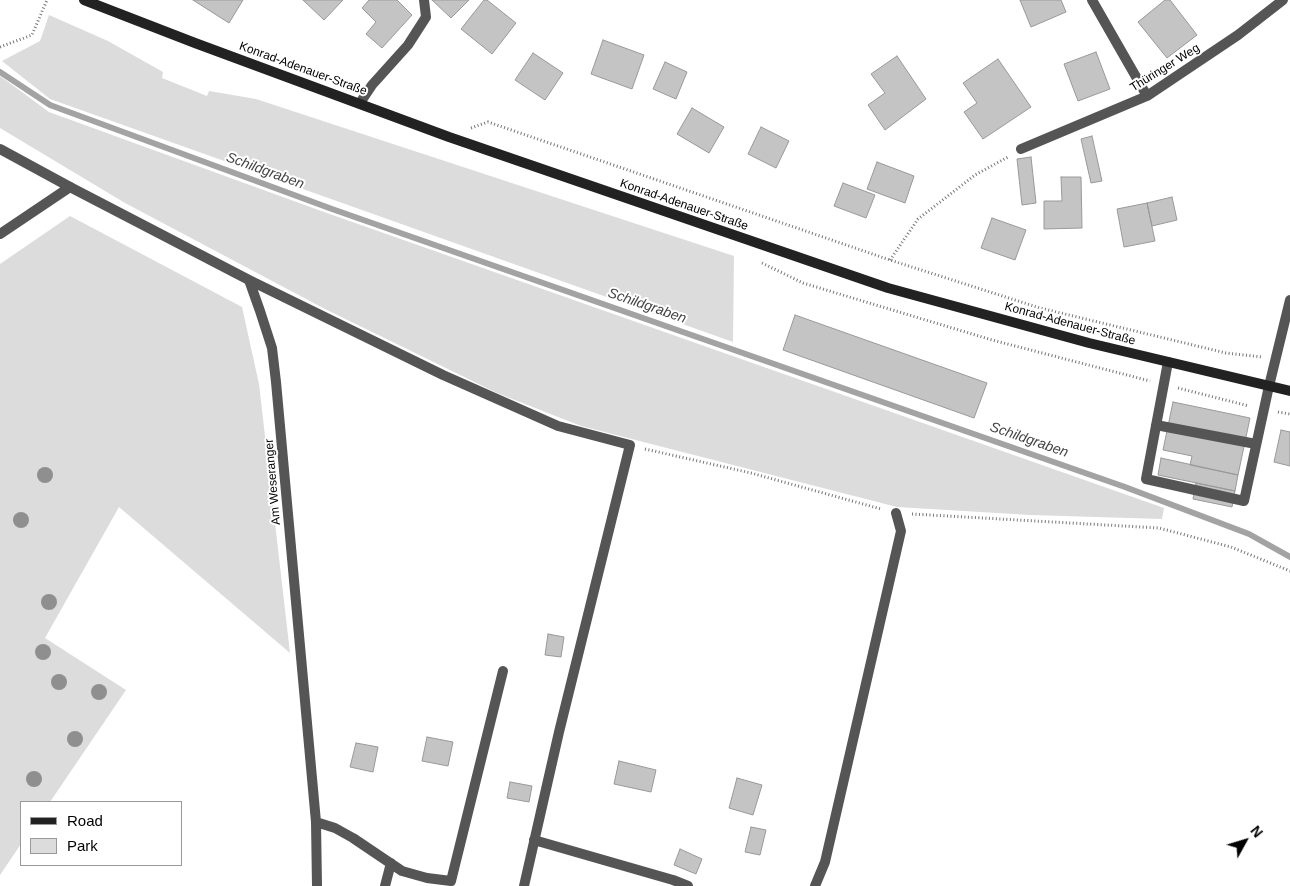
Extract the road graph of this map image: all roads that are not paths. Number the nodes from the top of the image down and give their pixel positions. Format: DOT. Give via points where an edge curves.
graph roads {
  1 [pos="84,0"];
  2 [pos="424,0"];
  3 [pos="1092,0"];
  4 [pos="1283,0"];
  5 [pos="1147,96"];
  6 [pos="360,103"];
  7 [pos="0,149"];
  8 [pos="1021,149"];
  9 [pos="70,187"];
  10 [pos="0,234"];
  11 [pos="249,280"];
  12 [pos="1290,300"];
  13 [pos="1168,362"];
  14 [pos="1269,386"];
  15 [pos="1290,391"];
  16 [pos="1156,425"];
  17 [pos="1256,444"];
  18 [pos="896,513"];
  19 [pos="503,671"];
  20 [pos="316,822"];
  21 [pos="534,840"];
  22 [pos="391,863"];
  23 [pos="451,884"];
  24 [pos="317,886"];
  25 [pos="384,886"];
  26 [pos="524,886"];
  27 [pos="688,886"];
  28 [pos="815,886"];
  1 -- 6 [label="main road, Konrad-Adenauer-Straße"];
  2 -- 6 [label="street" via="426,17 408,45"];
  3 -- 5 [label="street"];
  4 -- 5 [label="street, Thüringer Weg" via="1238,36"];
  5 -- 8 [label="street, Thüringer Weg"];
  6 -- 13 [label="main road, Konrad-Adenauer-Straße" via="449,137 888,288"];
  7 -- 9 [label="street"];
  9 -- 10 [label="street"];
  9 -- 11 [label="street"];
  11 -- 20 [label="street, Am Weseranger" via="272,348"];
  11 -- 21 [label="street" via="443,375 558,426 630,445"];
  12 -- 14 [label="street"];
  13 -- 14 [label="main road, Konrad-Adenauer-Straße"];
  13 -- 16 [label="street"];
  14 -- 15 [label="main road, Konrad-Adenauer-Straße"];
  14 -- 17 [label="street"];
  16 -- 17 [label="street"];
  16 -- 17 [label="street" via="1146,479 1244,501"];
  18 -- 28 [label="street" via="901,531 825,862"];
  19 -- 23 [label="street"];
  20 -- 22 [label="street" via="335,828"];
  20 -- 24 [label="street, Am Weseranger"];
  21 -- 26 [label="street"];
  21 -- 27 [label="street"];
  22 -- 23 [label="street" via="402,871"];
  22 -- 25 [label="street"];
}
